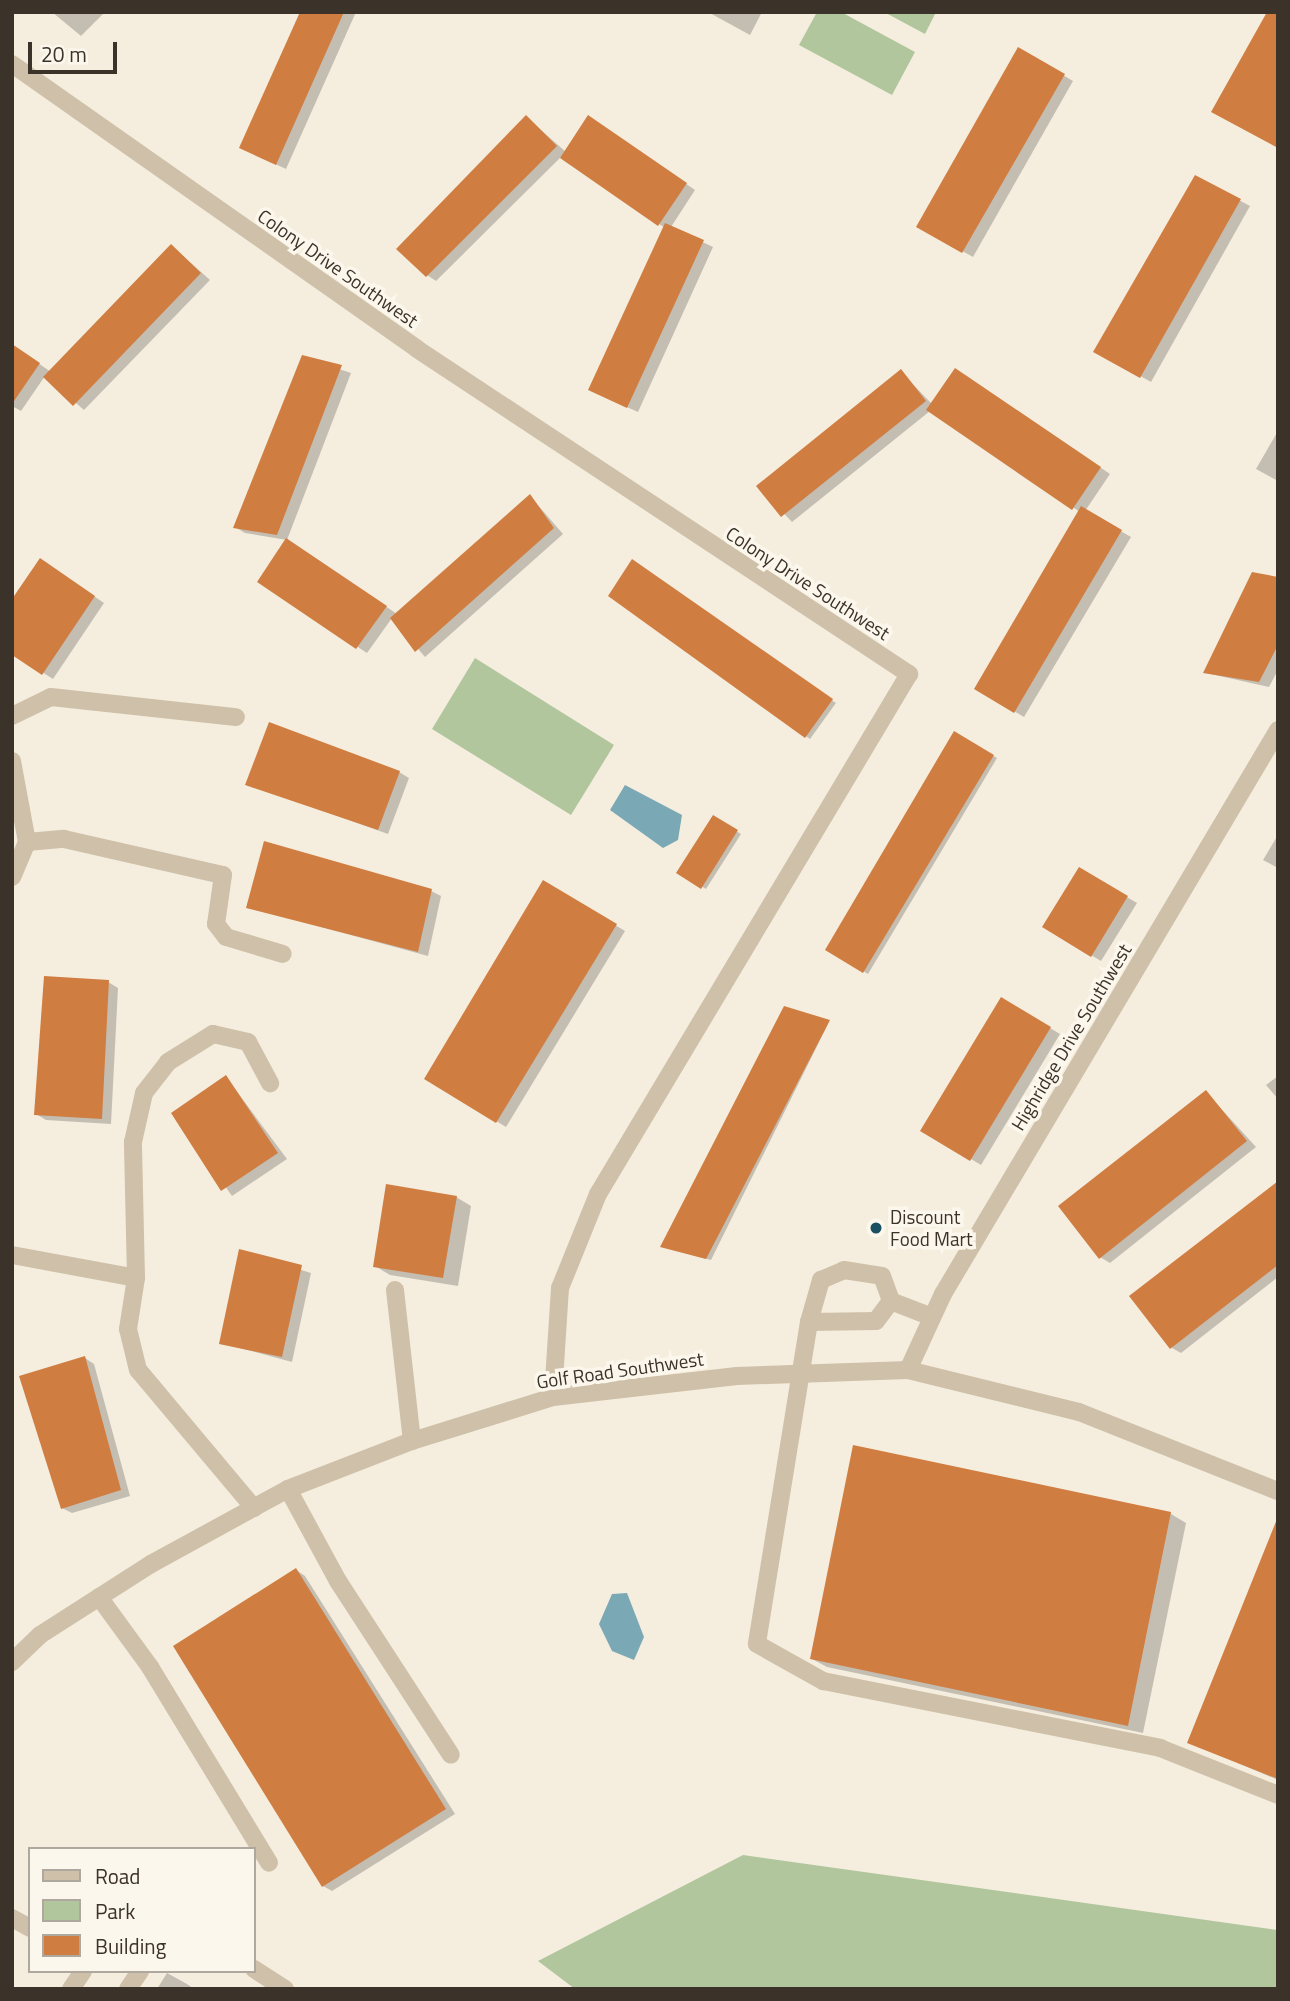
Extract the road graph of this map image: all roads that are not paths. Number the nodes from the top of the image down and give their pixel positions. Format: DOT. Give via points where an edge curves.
graph roads {
  1 [pos="12,64"];
  2 [pos="12,716"];
  3 [pos="236,717"];
  4 [pos="1278,730"];
  5 [pos="12,761"];
  6 [pos="27,842"];
  7 [pos="12,877"];
  8 [pos="283,954"];
  9 [pos="270,1083"];
  10 [pos="12,1255"];
  11 [pos="135,1278"];
  12 [pos="395,1290"];
  13 [pos="891,1301"];
  14 [pos="932,1318"];
  15 [pos="809,1322"];
  16 [pos="908,1370"];
  17 [pos="797,1374"];
  18 [pos="553,1397"];
  19 [pos="412,1441"];
  20 [pos="288,1489"];
  21 [pos="1278,1491"];
  22 [pos="254,1508"];
  23 [pos="99,1597"];
  24 [pos="12,1662"];
  25 [pos="452,1755"];
  26 [pos="1278,1795"];
  27 [pos="269,1863"];
  28 [pos="12,1918"];
  29 [pos="28,1927"];
  30 [pos="256,1970"];
  31 [pos="82,1973"];
  32 [pos="138,1973"];
  33 [pos="71,1989"];
  34 [pos="128,1989"];
  35 [pos="285,1989"];
  1 -- 18 [label="street, Colony Drive Southwest" via="417,349 909,674 598,1194 560,1288"];
  2 -- 3 [label="street" via="51,697"];
  4 -- 14 [label="street, Highridge Drive Southwest"];
  5 -- 6 [label="street"];
  6 -- 7 [label="street"];
  6 -- 8 [label="street" via="64,839 223,875 216,923 226,937"];
  9 -- 11 [label="street" via="248,1042 213,1034 168,1062 144,1093 133,1142"];
  10 -- 11 [label="street"];
  11 -- 22 [label="street" via="128,1329 138,1370"];
  12 -- 19 [label="street"];
  13 -- 14 [label="street"];
  13 -- 15 [label="street" via="876,1321"];
  13 -- 15 [label="street" via="882,1276 844,1270 821,1280"];
  14 -- 16 [label="street, Highridge Drive Southwest"];
  15 -- 17 [label="street"];
  16 -- 17 [label="street, Golf Road Southwest"];
  16 -- 21 [label="street, Golf Road Southwest" via="1079,1412"];
  17 -- 18 [label="street, Golf Road Southwest"];
  17 -- 26 [label="street" via="757,1644 823,1681 1160,1748"];
  18 -- 19 [label="street, Golf Road Southwest"];
  19 -- 20 [label="street, Golf Road Southwest"];
  20 -- 22 [label="street, Golf Road Southwest"];
  20 -- 25 [label="street" via="338,1581"];
  22 -- 23 [label="street, Golf Road Southwest"];
  23 -- 24 [label="street, Golf Road Southwest"];
  23 -- 27 [label="street" via="150,1667"];
  28 -- 29 [label="street"];
  30 -- 35 [label="street"];
  31 -- 33 [label="street"];
  32 -- 34 [label="street"];
}
